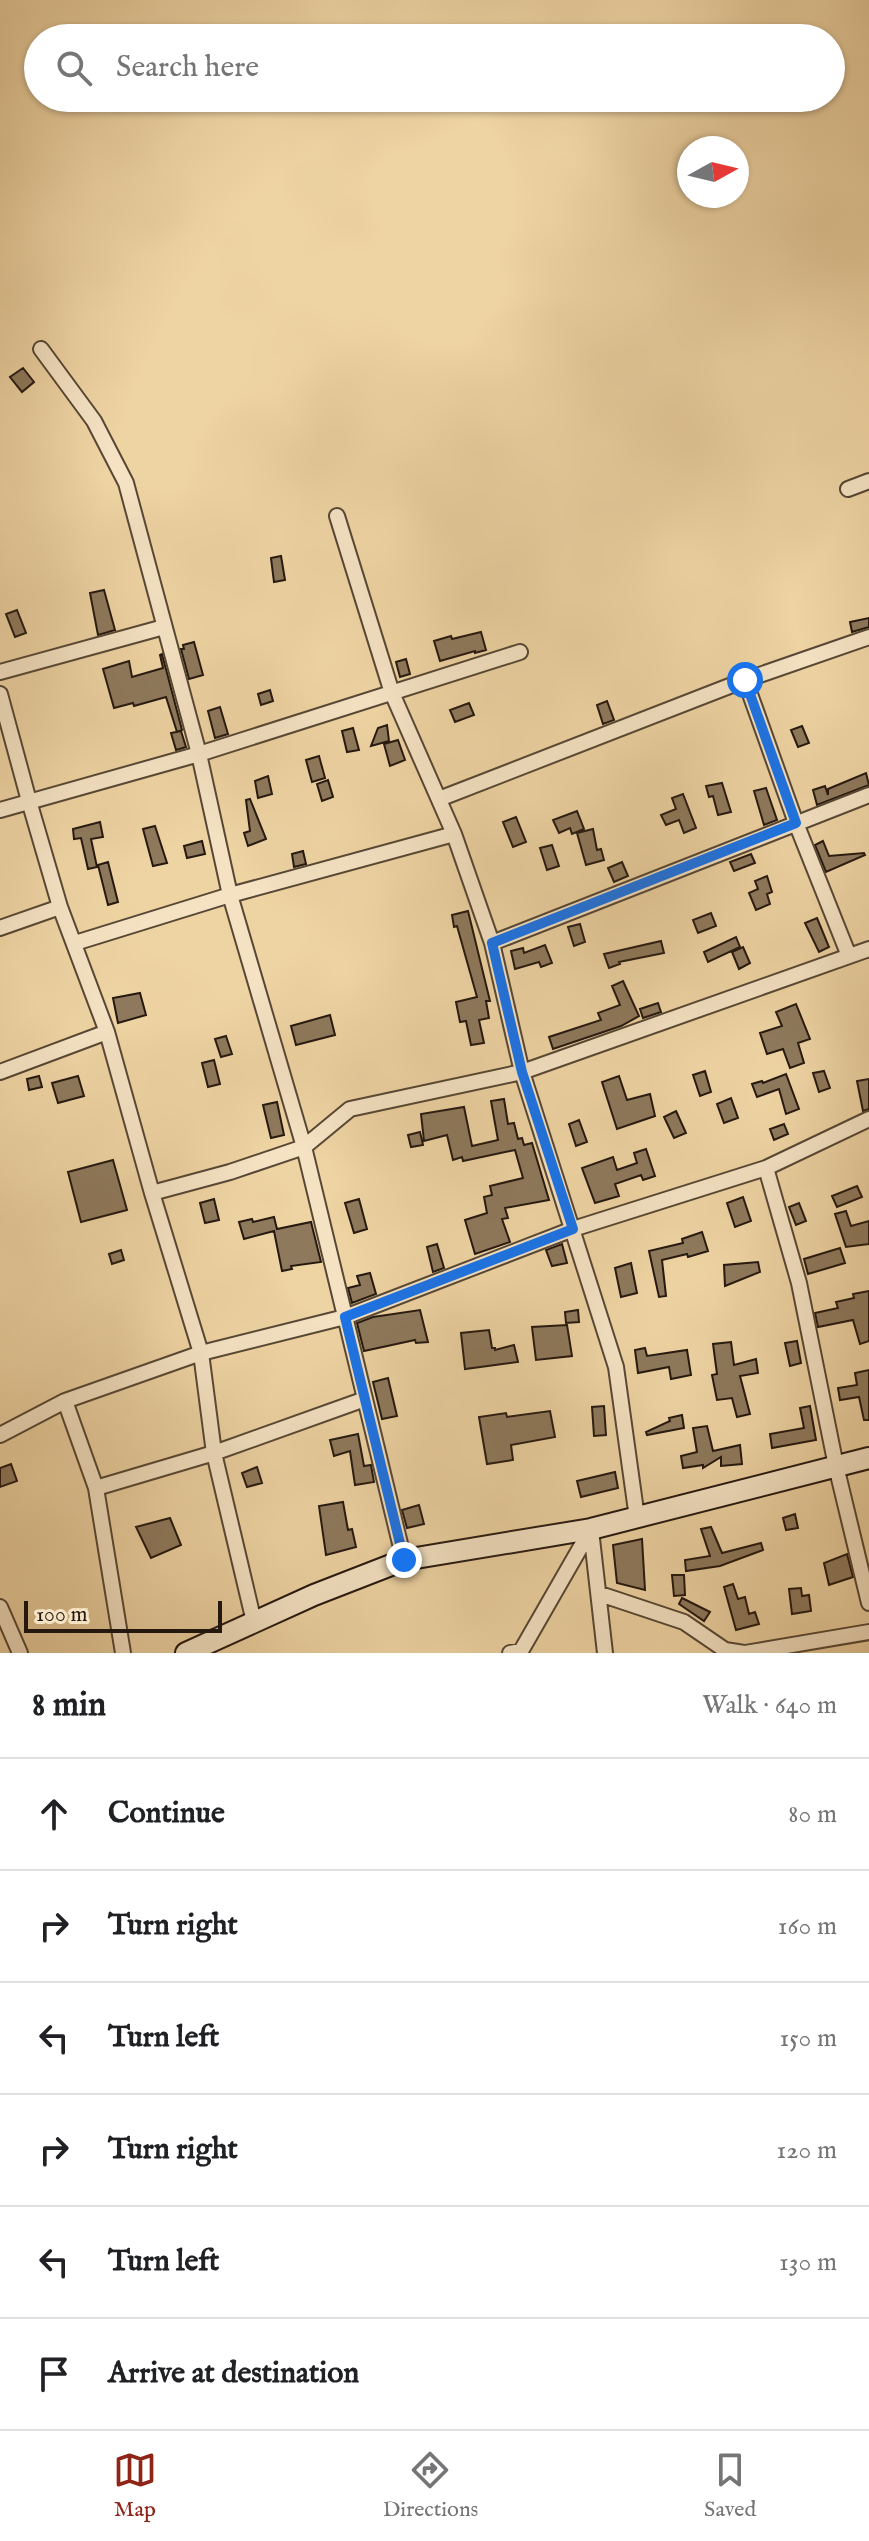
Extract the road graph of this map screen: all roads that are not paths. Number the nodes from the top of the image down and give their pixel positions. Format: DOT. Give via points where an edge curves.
graph roads {
  1 [pos="41,349"];
  2 [pos="869,481"];
  3 [pos="848,489"];
  4 [pos="337,516"];
  5 [pos="164,627"];
  6 [pos="869,637"];
  7 [pos="520,652"];
  8 [pos="0,672"];
  9 [pos="745,680"];
  10 [pos="392,693"];
  11 [pos="0,694"];
  12 [pos="199,754"];
  13 [pos="869,795"];
  14 [pos="439,799"];
  15 [pos="29,801"];
  16 [pos="0,810"];
  17 [pos="796,823"];
  18 [pos="454,834"];
  19 [pos="230,895"];
  20 [pos="60,907"];
  21 [pos="0,928"];
  22 [pos="75,943"];
  23 [pos="492,943"];
  24 [pos="869,949"];
  25 [pos="849,956"];
  26 [pos="107,1032"];
  27 [pos="0,1072"];
  28 [pos="522,1072"];
  29 [pos="869,1119"];
  30 [pos="304,1147"];
  31 [pos="766,1168"];
  32 [pos="152,1193"];
  33 [pos="573,1229"];
  34 [pos="345,1317"];
  35 [pos="201,1353"];
  36 [pos="365,1399"];
  37 [pos="65,1401"];
  38 [pos="0,1435"];
  39 [pos="214,1453"];
  40 [pos="869,1458"];
  41 [pos="836,1466"];
  42 [pos="96,1488"];
  43 [pos="637,1518"];
  44 [pos="591,1529"];
  45 [pos="404,1560"];
  46 [pos="600,1594"];
  47 [pos="869,1603"];
  48 [pos="0,1607"];
  49 [pos="254,1622"];
  50 [pos="869,1632"];
  51 [pos="517,1652"];
  52 [pos="760,1652"];
  53 [pos="20,1653"];
  54 [pos="123,1653"];
  55 [pos="186,1653"];
  56 [pos="605,1653"];
  57 [pos="744,1653"];
  1 -- 5 [label="street" via="94,421 126,483"];
  2 -- 3 [label="street"];
  4 -- 10 [label="street"];
  5 -- 8 [label="street"];
  5 -- 12 [label="street"];
  6 -- 9 [label="street"];
  7 -- 10 [label="street"];
  9 -- 14 [label="street"];
  9 -- 17 [label="street"];
  10 -- 12 [label="street"];
  10 -- 14 [label="street"];
  11 -- 15 [label="street"];
  12 -- 15 [label="street"];
  12 -- 19 [label="street"];
  13 -- 17 [label="street"];
  14 -- 18 [label="street"];
  15 -- 16 [label="street"];
  15 -- 20 [label="street"];
  17 -- 23 [label="street"];
  17 -- 25 [label="street"];
  18 -- 19 [label="street"];
  18 -- 23 [label="street"];
  19 -- 22 [label="street"];
  19 -- 30 [label="street"];
  20 -- 21 [label="street"];
  20 -- 22 [label="street"];
  22 -- 26 [label="street"];
  23 -- 28 [label="street"];
  24 -- 25 [label="street"];
  25 -- 28 [label="street"];
  26 -- 27 [label="street"];
  26 -- 32 [label="street"];
  28 -- 30 [label="street" via="350,1109"];
  28 -- 33 [label="street"];
  29 -- 31 [label="street"];
  30 -- 32 [label="street"];
  30 -- 34 [label="street"];
  31 -- 33 [label="street"];
  31 -- 41 [label="street" via="799,1283"];
  32 -- 35 [label="street"];
  33 -- 34 [label="street"];
  33 -- 43 [label="street" via="616,1367"];
  34 -- 35 [label="street"];
  34 -- 36 [label="street"];
  35 -- 37 [label="street"];
  35 -- 39 [label="street"];
  36 -- 39 [label="street"];
  36 -- 45 [label="street"];
  37 -- 38 [label="street"];
  37 -- 42 [label="street"];
  39 -- 42 [label="street"];
  39 -- 49 [label="street"];
  40 -- 41 [label="main road"];
  41 -- 43 [label="main road"];
  41 -- 47 [label="street"];
  42 -- 54 [label="street"];
  43 -- 44 [label="main road"];
  44 -- 45 [label="main road"];
  44 -- 46 [label="street"];
  44 -- 51 [label="street"];
  45 -- 49 [label="main road"];
  46 -- 56 [label="street"];
  46 -- 57 [label="street" via="684,1622 725,1650"];
  48 -- 53 [label="street"];
  49 -- 55 [label="main road"];
  50 -- 52 [label="street"];
  52 -- 57 [label="street"];
}
